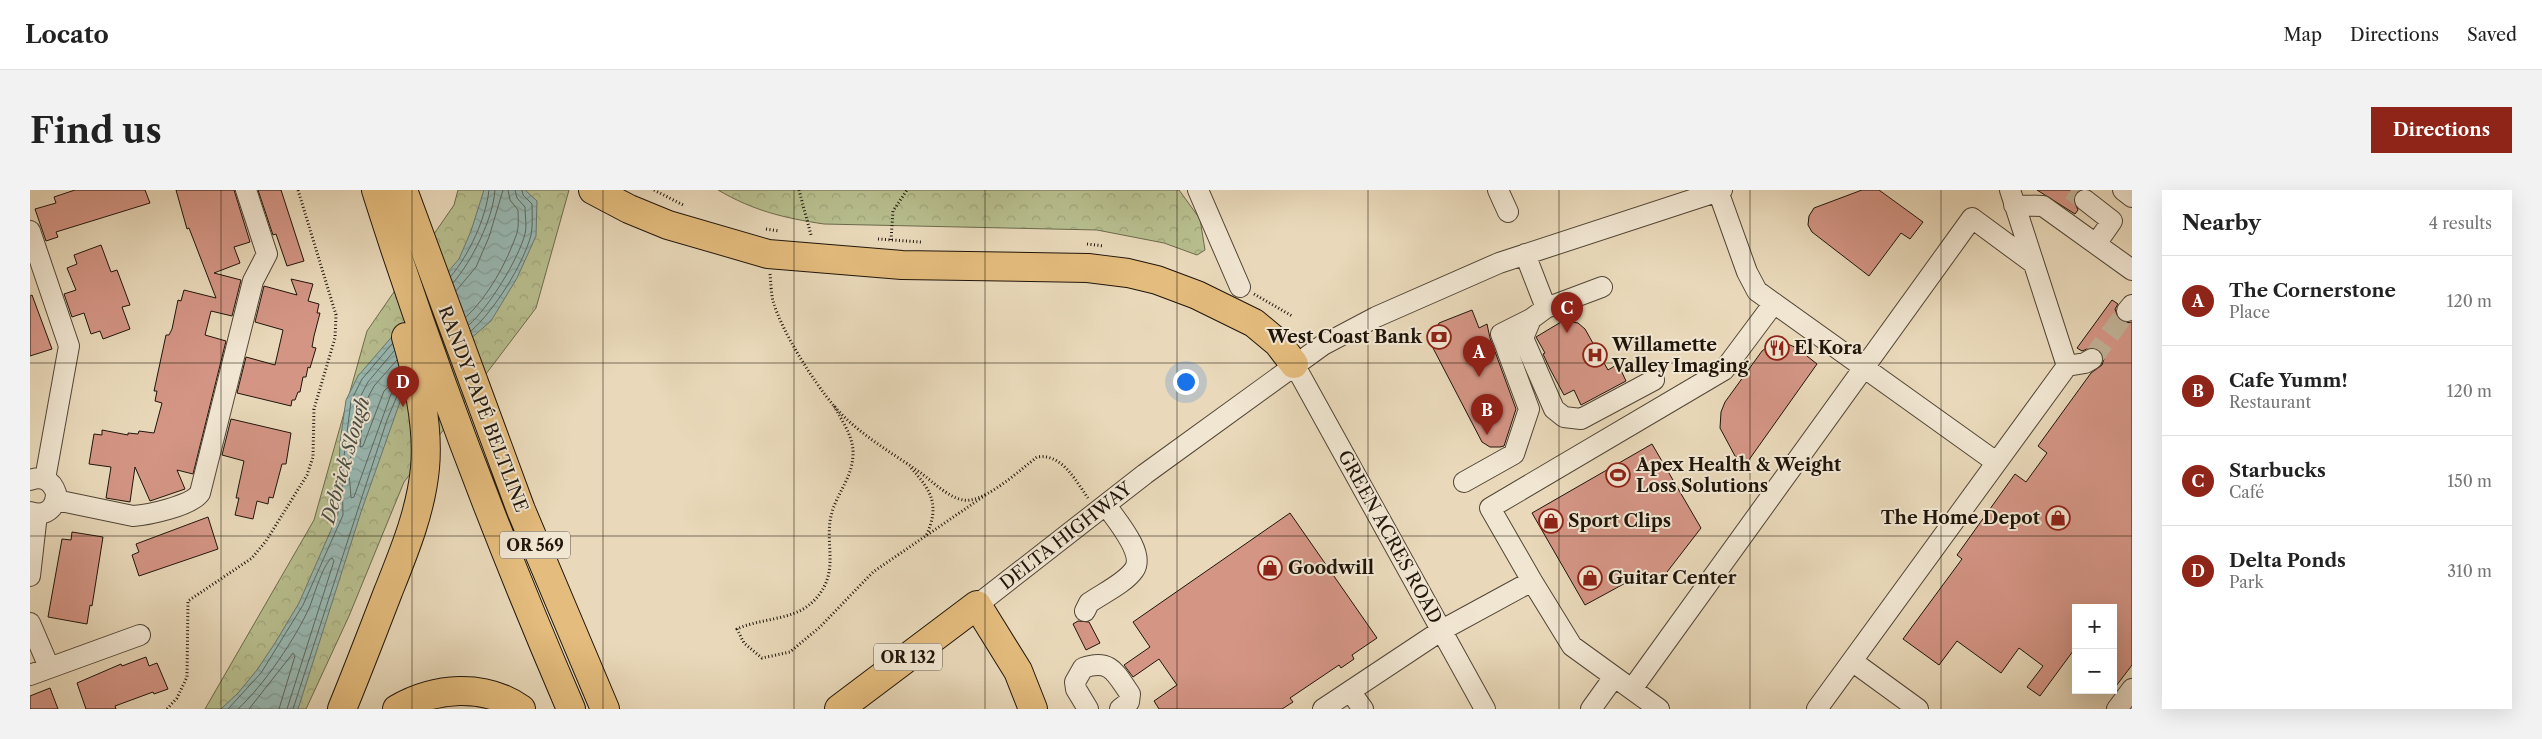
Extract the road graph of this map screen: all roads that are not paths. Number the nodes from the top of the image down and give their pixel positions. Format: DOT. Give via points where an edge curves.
graph roads {
  1 [pos="246,190"];
  2 [pos="368,190"];
  3 [pos="376,190"];
  4 [pos="403,190"];
  5 [pos="593,190"];
  6 [pos="1198,190"];
  7 [pos="1498,190"];
  8 [pos="2123,190"];
  9 [pos="1720,191"];
  10 [pos="2012,197"];
  11 [pos="2132,197"];
  12 [pos="2085,200"];
  13 [pos="1508,212"];
  14 [pos="30,231"];
  15 [pos="2096,244"];
  16 [pos="1525,254"];
  17 [pos="2033,263"];
  18 [pos="2132,270"];
  19 [pos="1240,287"];
  20 [pos="1602,287"];
  21 [pos="404,302"];
  22 [pos="1774,303"];
  23 [pos="1538,314"];
  24 [pos="2092,358"];
  25 [pos="1294,364"];
  26 [pos="2067,366"];
  27 [pos="1863,368"];
  28 [pos="1654,380"];
  29 [pos="1996,462"];
  30 [pos="37,479"];
  31 [pos="1464,482"];
  32 [pos="56,500"];
  33 [pos="1101,508"];
  34 [pos="34,513"];
  35 [pos="30,576"];
  36 [pos="1532,581"];
  37 [pos="977,605"];
  38 [pos="1085,611"];
  39 [pos="30,623"];
  40 [pos="1442,630"];
  41 [pos="140,635"];
  42 [pos="1852,661"];
  43 [pos="49,667"];
  44 [pos="30,674"];
  45 [pos="1614,677"];
  46 [pos="1632,689"];
  47 [pos="2132,689"];
  48 [pos="1350,691"];
  49 [pos="342,709"];
  50 [pos="397,709"];
  51 [pos="521,709"];
  52 [pos="571,709"];
  53 [pos="605,709"];
  54 [pos="840,709"];
  55 [pos="1034,709"];
  56 [pos="1088,709"];
  57 [pos="1120,709"];
  58 [pos="1323,709"];
  59 [pos="1363,709"];
  60 [pos="1485,709"];
  61 [pos="1591,709"];
  62 [pos="1659,709"];
  63 [pos="1817,709"];
  64 [pos="1918,709"];
  65 [pos="2117,709"];
  1 -- 32 [label="street" via="268,254 253,281 200,493 192,501 133,516"];
  2 -- 21 [label="highway"];
  3 -- 21 [label="highway, RANDY PAPÉ BELTLINE / OR 569"];
  4 -- 53 [label="highway, RANDY PAPÉ BELTLINE / OR 569" via="521,510"];
  5 -- 25 [label="highway" via="668,225 768,254 902,265 1088,268 1157,280 1254,323 1278,343"];
  6 -- 19 [label="street"];
  7 -- 13 [label="street"];
  8 -- 11 [label="street"];
  9 -- 16 [label="street, DELTA HIGHWAY"];
  9 -- 22 [label="street" via="1751,282 1757,291"];
  10 -- 15 [label="street" via="2043,206"];
  10 -- 17 [label="street"];
  12 -- 15 [label="street" via="2112,221"];
  14 -- 30 [label="street" via="68,346"];
  15 -- 18 [label="street"];
  16 -- 23 [label="street"];
  16 -- 25 [label="street, DELTA HIGHWAY" via="1376,317"];
  17 -- 26 [label="street"];
  17 -- 27 [label="street" via="1972,218"];
  20 -- 23 [label="street"];
  21 -- 49 [label="highway" via="424,432 425,467 412,528"];
  21 -- 52 [label="highway, RANDY PAPÉ BELTLINE / OR 569"];
  22 -- 27 [label="street"];
  22 -- 36 [label="street" via="1724,370 1490,508"];
  23 -- 28 [label="street" via="1523,338 1554,409 1564,417 1581,419"];
  23 -- 31 [label="street" via="1502,334 1529,409 1514,454"];
  24 -- 26 [label="street"];
  25 -- 33 [label="street, DELTA HIGHWAY / OR 132"];
  25 -- 40 [label="street, GREEN ACRES ROAD"];
  26 -- 29 [label="street"];
  27 -- 29 [label="street"];
  27 -- 46 [label="street"];
  29 -- 42 [label="street"];
  30 -- 32 [label="street" via="54,487"];
  32 -- 34 [label="street" via="49,511"];
  33 -- 37 [label="street, DELTA HIGHWAY / OR 132"];
  33 -- 38 [label="street" via="1133,544 1137,561 1133,572 1089,603"];
  34 -- 35 [label="street"];
  36 -- 40 [label="street"];
  36 -- 45 [label="street" via="1572,646"];
  37 -- 54 [label="highway, DELTA HIGHWAY / OR 132"];
  37 -- 55 [label="highway" via="1018,671"];
  39 -- 43 [label="street"];
  40 -- 48 [label="street"];
  40 -- 60 [label="street, GREEN ACRES ROAD"];
  41 -- 43 [label="street"];
  42 -- 63 [label="street"];
  42 -- 64 [label="street"];
  43 -- 44 [label="street"];
  45 -- 46 [label="street"];
  45 -- 61 [label="street"];
  46 -- 62 [label="street"];
  47 -- 65 [label="street"];
  48 -- 58 [label="street"];
  48 -- 59 [label="street"];
  50 -- 51 [label="highway" via="438,693 456,690 500,697"];
  56 -- 57 [label="street" via="1075,682 1083,668 1100,664 1112,668 1130,694 1129,702"];
}
